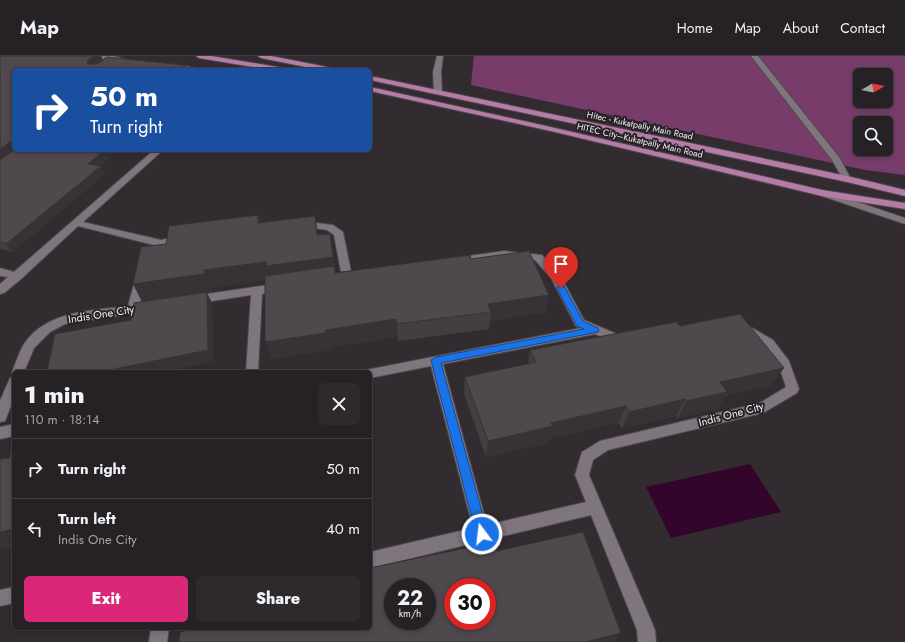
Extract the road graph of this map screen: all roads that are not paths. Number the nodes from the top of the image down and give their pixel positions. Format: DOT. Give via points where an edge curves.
graph roads {
  1 [pos="99,56"];
  2 [pos="199,56"];
  3 [pos="262,56"];
  4 [pos="440,56"];
  5 [pos="754,56"];
  6 [pos="274,57"];
  7 [pos="112,58"];
  8 [pos="126,60"];
  9 [pos="161,65"];
  10 [pos="100,66"];
  11 [pos="183,68"];
  12 [pos="256,68"];
  13 [pos="323,68"];
  14 [pos="372,78"];
  15 [pos="372,89"];
  16 [pos="438,92"];
  17 [pos="156,152"];
  18 [pos="847,179"];
  19 [pos="822,193"];
  20 [pos="905,193"];
  21 [pos="905,206"];
  22 [pos="905,221"];
  23 [pos="76,223"];
  24 [pos="292,225"];
  25 [pos="196,236"];
  26 [pos="161,243"];
  27 [pos="445,262"];
  28 [pos="0,272"];
  29 [pos="17,276"];
  30 [pos="347,277"];
  31 [pos="294,285"];
  32 [pos="0,290"];
  33 [pos="257,290"];
  34 [pos="180,302"];
  35 [pos="156,306"];
  36 [pos="133,309"];
  37 [pos="731,326"];
  38 [pos="595,330"];
  39 [pos="633,338"];
  40 [pos="436,360"];
  41 [pos="19,370"];
  42 [pos="252,370"];
  43 [pos="372,373"];
  44 [pos="12,387"];
  45 [pos="0,417"];
  46 [pos="12,430"];
  47 [pos="0,433"];
  48 [pos="596,507"];
  49 [pos="482,534"];
  50 [pos="372,560"];
  51 [pos="12,595"];
  52 [pos="0,598"];
  53 [pos="160,630"];
  54 [pos="158,642"];
  55 [pos="647,642"];
  1 -- 7 [label="street"];
  2 -- 12 [label="main road"];
  3 -- 6 [label="main road"];
  4 -- 16 [label="street" via="437,72"];
  5 -- 18 [label="street" via="836,158"];
  6 -- 13 [label="main road"];
  7 -- 8 [label="street"];
  7 -- 10 [label="street"];
  9 -- 11 [label="street"];
  14 -- 16 [label="main road, Hitec - Kukatpally Main Road"];
  15 -- 19 [label="main road, HITEC City–Kukatpally Main Road"];
  16 -- 18 [label="main road, Hitec - Kukatpally Main Road"];
  17 -- 23 [label="street"];
  18 -- 20 [label="main road, Hitec - Kukatpally Main Road"];
  19 -- 21 [label="main road, HITEC City–Kukatpally Main Road"];
  19 -- 22 [label="street"];
  23 -- 26 [label="street"];
  23 -- 29 [label="street"];
  24 -- 30 [label="street" via="306,223 330,226 338,234"];
  25 -- 26 [label="street"];
  26 -- 36 [label="street" via="143,266"];
  27 -- 38 [label="street" via="504,254 538,257 554,276 580,323"];
  28 -- 29 [label="street"];
  29 -- 32 [label="street"];
  31 -- 33 [label="street"];
  33 -- 34 [label="street"];
  33 -- 42 [label="street"];
  35 -- 36 [label="street, Indis One City"];
  36 -- 41 [label="street, Indis One City" via="62,320 46,329 29,346"];
  37 -- 48 [label="street, Indis One City" via="737,325 769,343 783,361 793,390 763,408 605,445 587,456 582,475"];
  38 -- 39 [label="street" via="618,340"];
  38 -- 40 [label="street"];
  40 -- 43 [label="street"];
  40 -- 49 [label="street"];
  44 -- 45 [label="street"];
  46 -- 47 [label="street"];
  48 -- 49 [label="street"];
  48 -- 55 [label="street, Indis One City" via="646,630"];
  49 -- 50 [label="street"];
  51 -- 52 [label="street"];
  53 -- 54 [label="street"];
}
